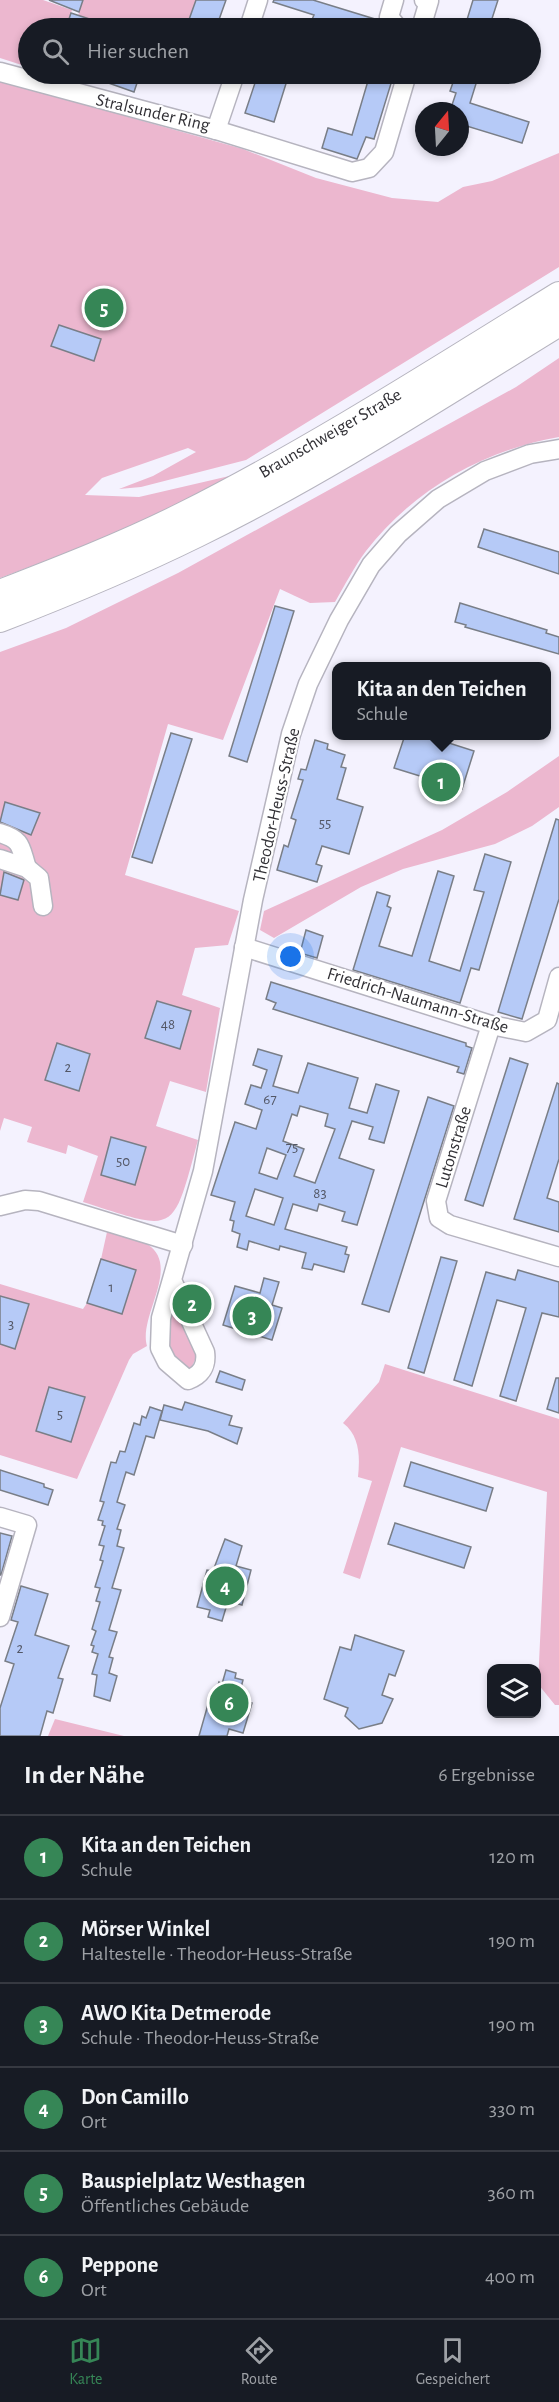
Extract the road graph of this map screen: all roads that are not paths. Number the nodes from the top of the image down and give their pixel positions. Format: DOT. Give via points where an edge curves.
graph roads {
  1 [pos="258,0"];
  2 [pos="394,0"];
  3 [pos="424,0"];
  4 [pos="252,18"];
  5 [pos="389,18"];
  6 [pos="424,18"];
  7 [pos="0,72"];
  8 [pos="18,77"];
  9 [pos="45,84"];
  10 [pos="232,84"];
  11 [pos="404,84"];
  12 [pos="216,130"];
  13 [pos="559,295"];
  14 [pos="559,323"];
  15 [pos="559,449"];
  16 [pos="97,568"];
  17 [pos="0,593"];
  18 [pos="0,619"];
  19 [pos="0,833"];
  20 [pos="0,859"];
  21 [pos="27,868"];
  22 [pos="43,906"];
  23 [pos="244,947"];
  24 [pos="559,977"];
  25 [pos="491,1025"];
  26 [pos="0,1206"];
  27 [pos="183,1245"];
  28 [pos="559,1257"];
  29 [pos="172,1280"];
  30 [pos="0,1517"];
  31 [pos="5,1580"];
  32 [pos="0,1617"];
  1 -- 4 [label="street"];
  2 -- 5 [label="street"];
  3 -- 6 [label="street" via="429,1"];
  7 -- 8 [label="street, Stralsunder Ring"];
  9 -- 12 [label="street, Stralsunder Ring"];
  10 -- 12 [label="street, Stralsunder Ring"];
  11 -- 12 [label="street" via="384,152 369,168 352,172"];
  13 -- 16 [label="highway, Braunschweiger Straße" via="298,453 183,515"];
  14 -- 16 [label="highway, Braunschweiger Straße" via="311,473 198,534"];
  15 -- 23 [label="street, Theodor-Heuss-Straße" via="530,454 485,471 438,500 398,534 371,565 308,684 294,726"];
  16 -- 17 [label="highway"];
  16 -- 18 [label="highway"];
  19 -- 21 [label="street" via="16,838"];
  20 -- 21 [label="street"];
  21 -- 22 [label="street" via="39,878"];
  23 -- 25 [label="street, Friedrich-Naumann-Straße"];
  23 -- 27 [label="street, Theodor-Heuss-Straße" via="215,1112"];
  24 -- 25 [label="street, Friedrich-Naumann-Straße" via="547,1020 540,1026 526,1032"];
  25 -- 28 [label="street, Lutonstraße" via="436,1201 439,1218 450,1225"];
  26 -- 27 [label="street" via="39,1201"];
  27 -- 29 [label="street, Theodor-Heuss-Straße"];
  29 -- 29 [label="street, Theodor-Heuss-Straße" via="161,1317 160,1348 167,1362 188,1380 198,1377 206,1360 205,1352"];
  30 -- 31 [label="street" via="27,1526"];
  31 -- 32 [label="street"];
}
